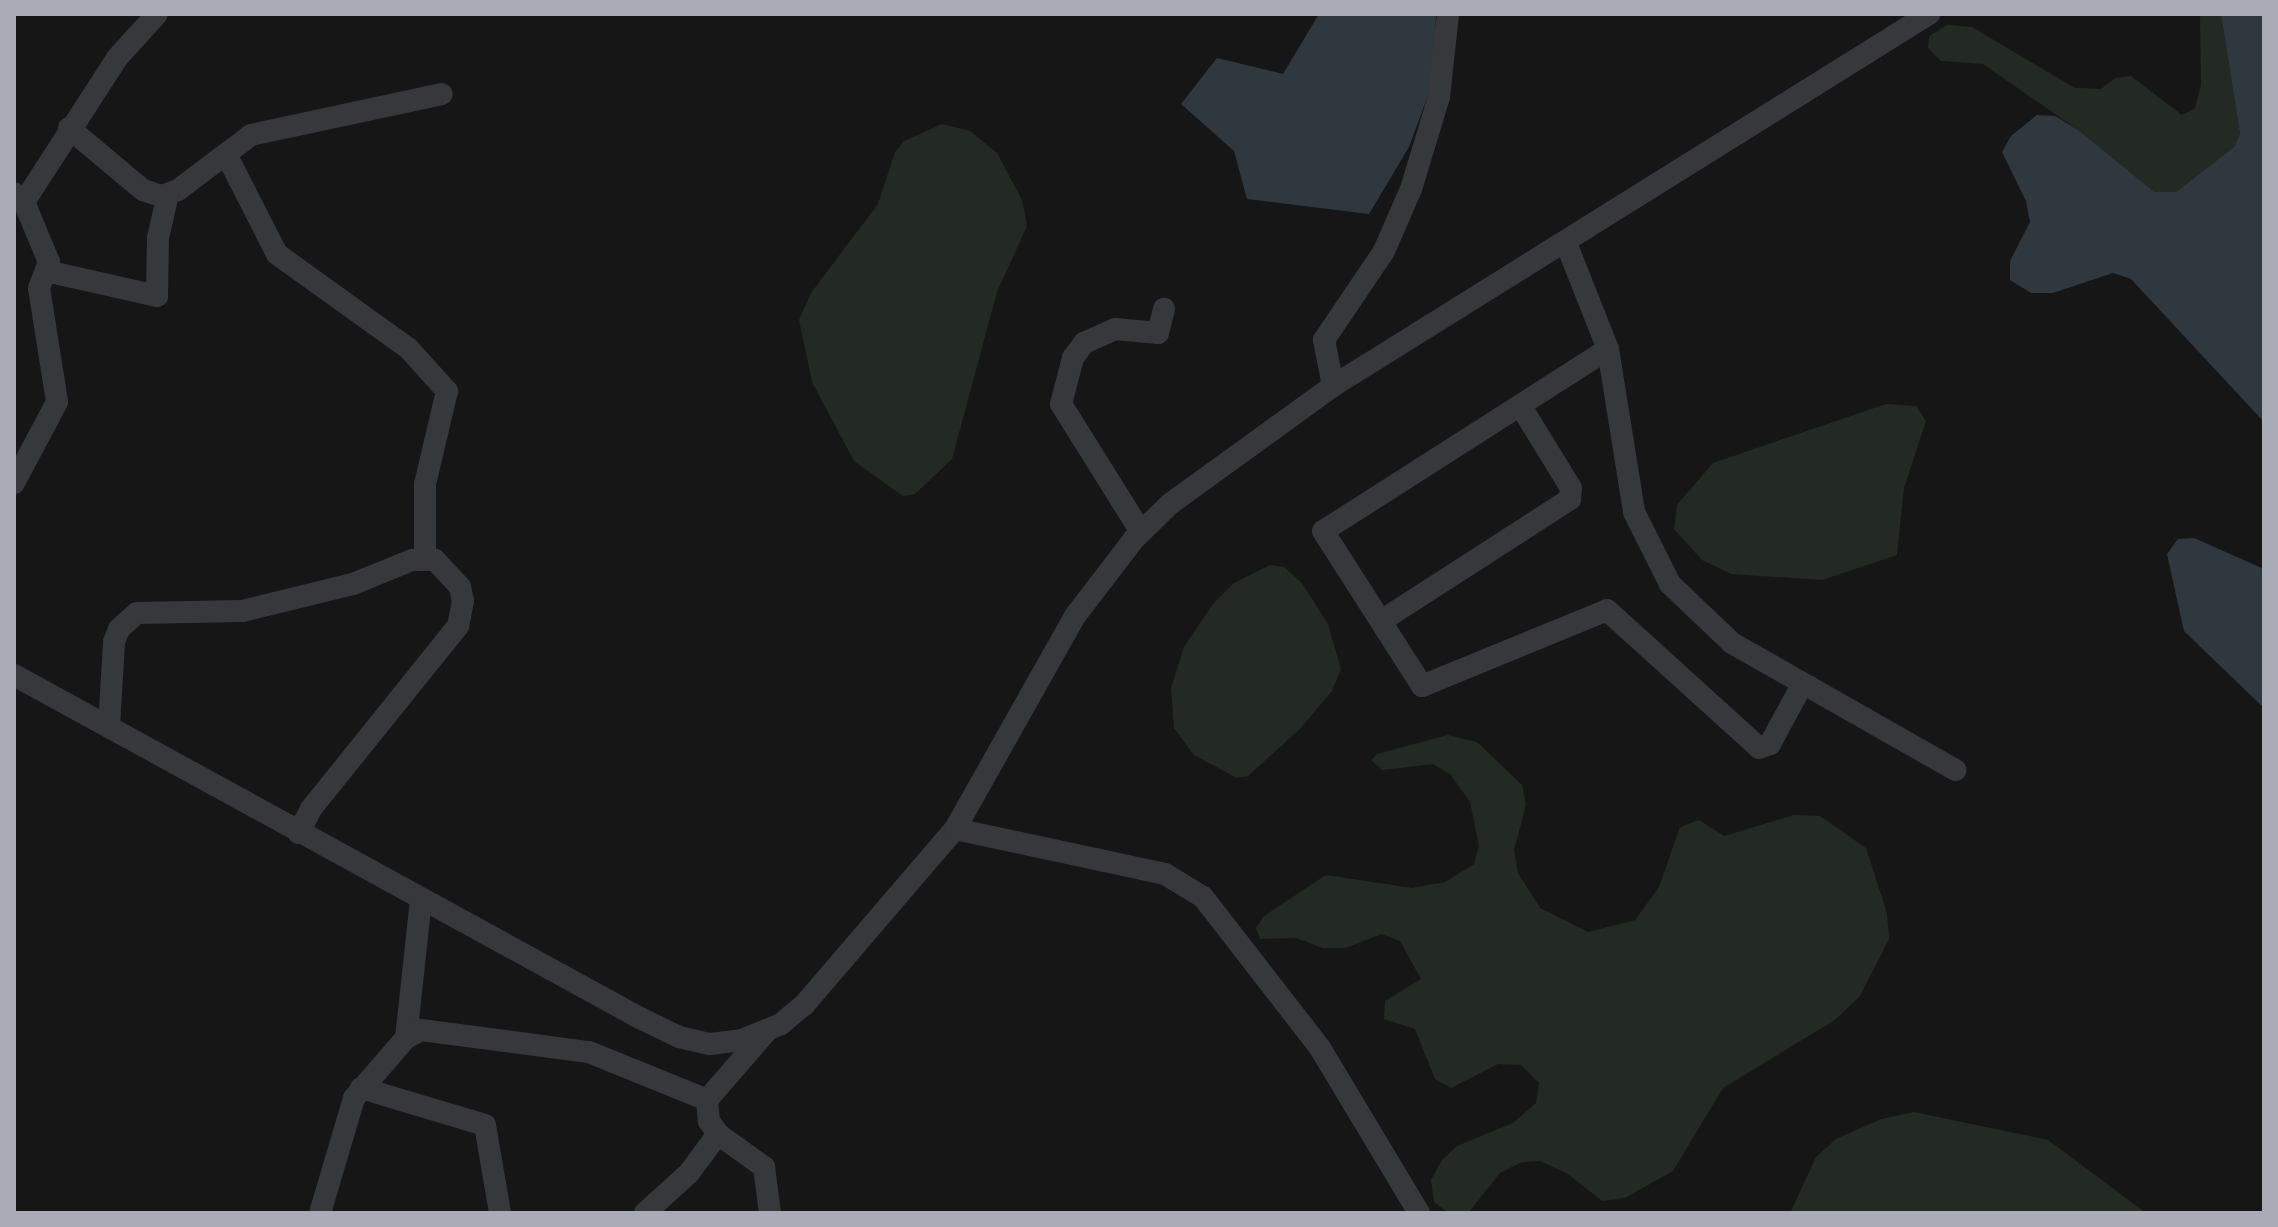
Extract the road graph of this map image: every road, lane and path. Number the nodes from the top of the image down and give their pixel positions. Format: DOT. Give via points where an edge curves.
graph roads {
  1 [pos="157,14"];
  2 [pos="1448,14"];
  3 [pos="1929,14"];
  4 [pos="442,94"];
  5 [pos="69,128"];
  6 [pos="226,154"];
  7 [pos="168,194"];
  8 [pos="19,198"];
  9 [pos="1566,243"];
  10 [pos="46,271"];
  11 [pos="1164,309"];
  12 [pos="1608,349"];
  13 [pos="1333,386"];
  14 [pos="1520,405"];
  15 [pos="14,483"];
  16 [pos="1141,532"];
  17 [pos="425,557"];
  18 [pos="1381,621"];
  19 [pos="14,675"];
  20 [pos="1802,685"];
  21 [pos="109,727"];
  22 [pos="1956,770"];
  23 [pos="955,829"];
  24 [pos="299,833"];
  25 [pos="421,900"];
  26 [pos="766,1032"];
  27 [pos="406,1038"];
  28 [pos="361,1088"];
  29 [pos="707,1100"];
  30 [pos="718,1134"];
  31 [pos="320,1213"];
  32 [pos="500,1213"];
  33 [pos="645,1213"];
  34 [pos="770,1213"];
  35 [pos="1419,1213"];
  1 -- 5 [label="street" via="117,58"];
  2 -- 13 [label="street" via="1439,97 1411,189 1384,251 1324,340"];
  3 -- 9 [label="street"];
  4 -- 6 [label="street" via="251,135"];
  5 -- 7 [label="street" via="143,190"];
  5 -- 8 [label="street"];
  6 -- 7 [label="street"];
  6 -- 17 [label="street" via="277,254 409,349 447,391 425,484"];
  7 -- 10 [label="street" via="158,238 157,296"];
  8 -- 10 [label="street" via="49,262"];
  9 -- 12 [label="street"];
  9 -- 13 [label="street"];
  10 -- 15 [label="street" via="39,288 57,402"];
  11 -- 16 [label="street" via="1158,333 1115,329 1084,343 1073,358 1061,404"];
  12 -- 14 [label="street"];
  12 -- 20 [label="street" via="1634,512 1651,555 1705,621"];
  13 -- 16 [label="street" via="1210,471"];
  14 -- 18 [label="street" via="1571,488 1570,499"];
  14 -- 18 [label="street" via="1323,531"];
  16 -- 23 [label="street" via="1075,616"];
  17 -- 21 [label="street" via="353,584 242,611 137,613 119,629 114,642"];
  17 -- 24 [label="street" via="442,565 460,587 458,626 311,809"];
  18 -- 20 [label="street" via="1422,686 1612,612 1765,750"];
  19 -- 21 [label="street"];
  20 -- 22 [label="street"];
  21 -- 24 [label="street"];
  23 -- 26 [label="street" via="804,1005"];
  23 -- 35 [label="street" via="1165,874 1203,897 1320,1048"];
  24 -- 25 [label="street"];
  25 -- 26 [label="street" via="679,1037 710,1044"];
  25 -- 27 [label="street"];
  26 -- 29 [label="street"];
  27 -- 28 [label="street"];
  27 -- 29 [label="street" via="433,1030 577,1049"];
  28 -- 31 [label="street"];
  28 -- 32 [label="street" via="485,1125"];
  29 -- 30 [label="street" via="709,1121"];
  30 -- 33 [label="street" via="689,1173"];
  30 -- 34 [label="street" via="764,1167"];
}
